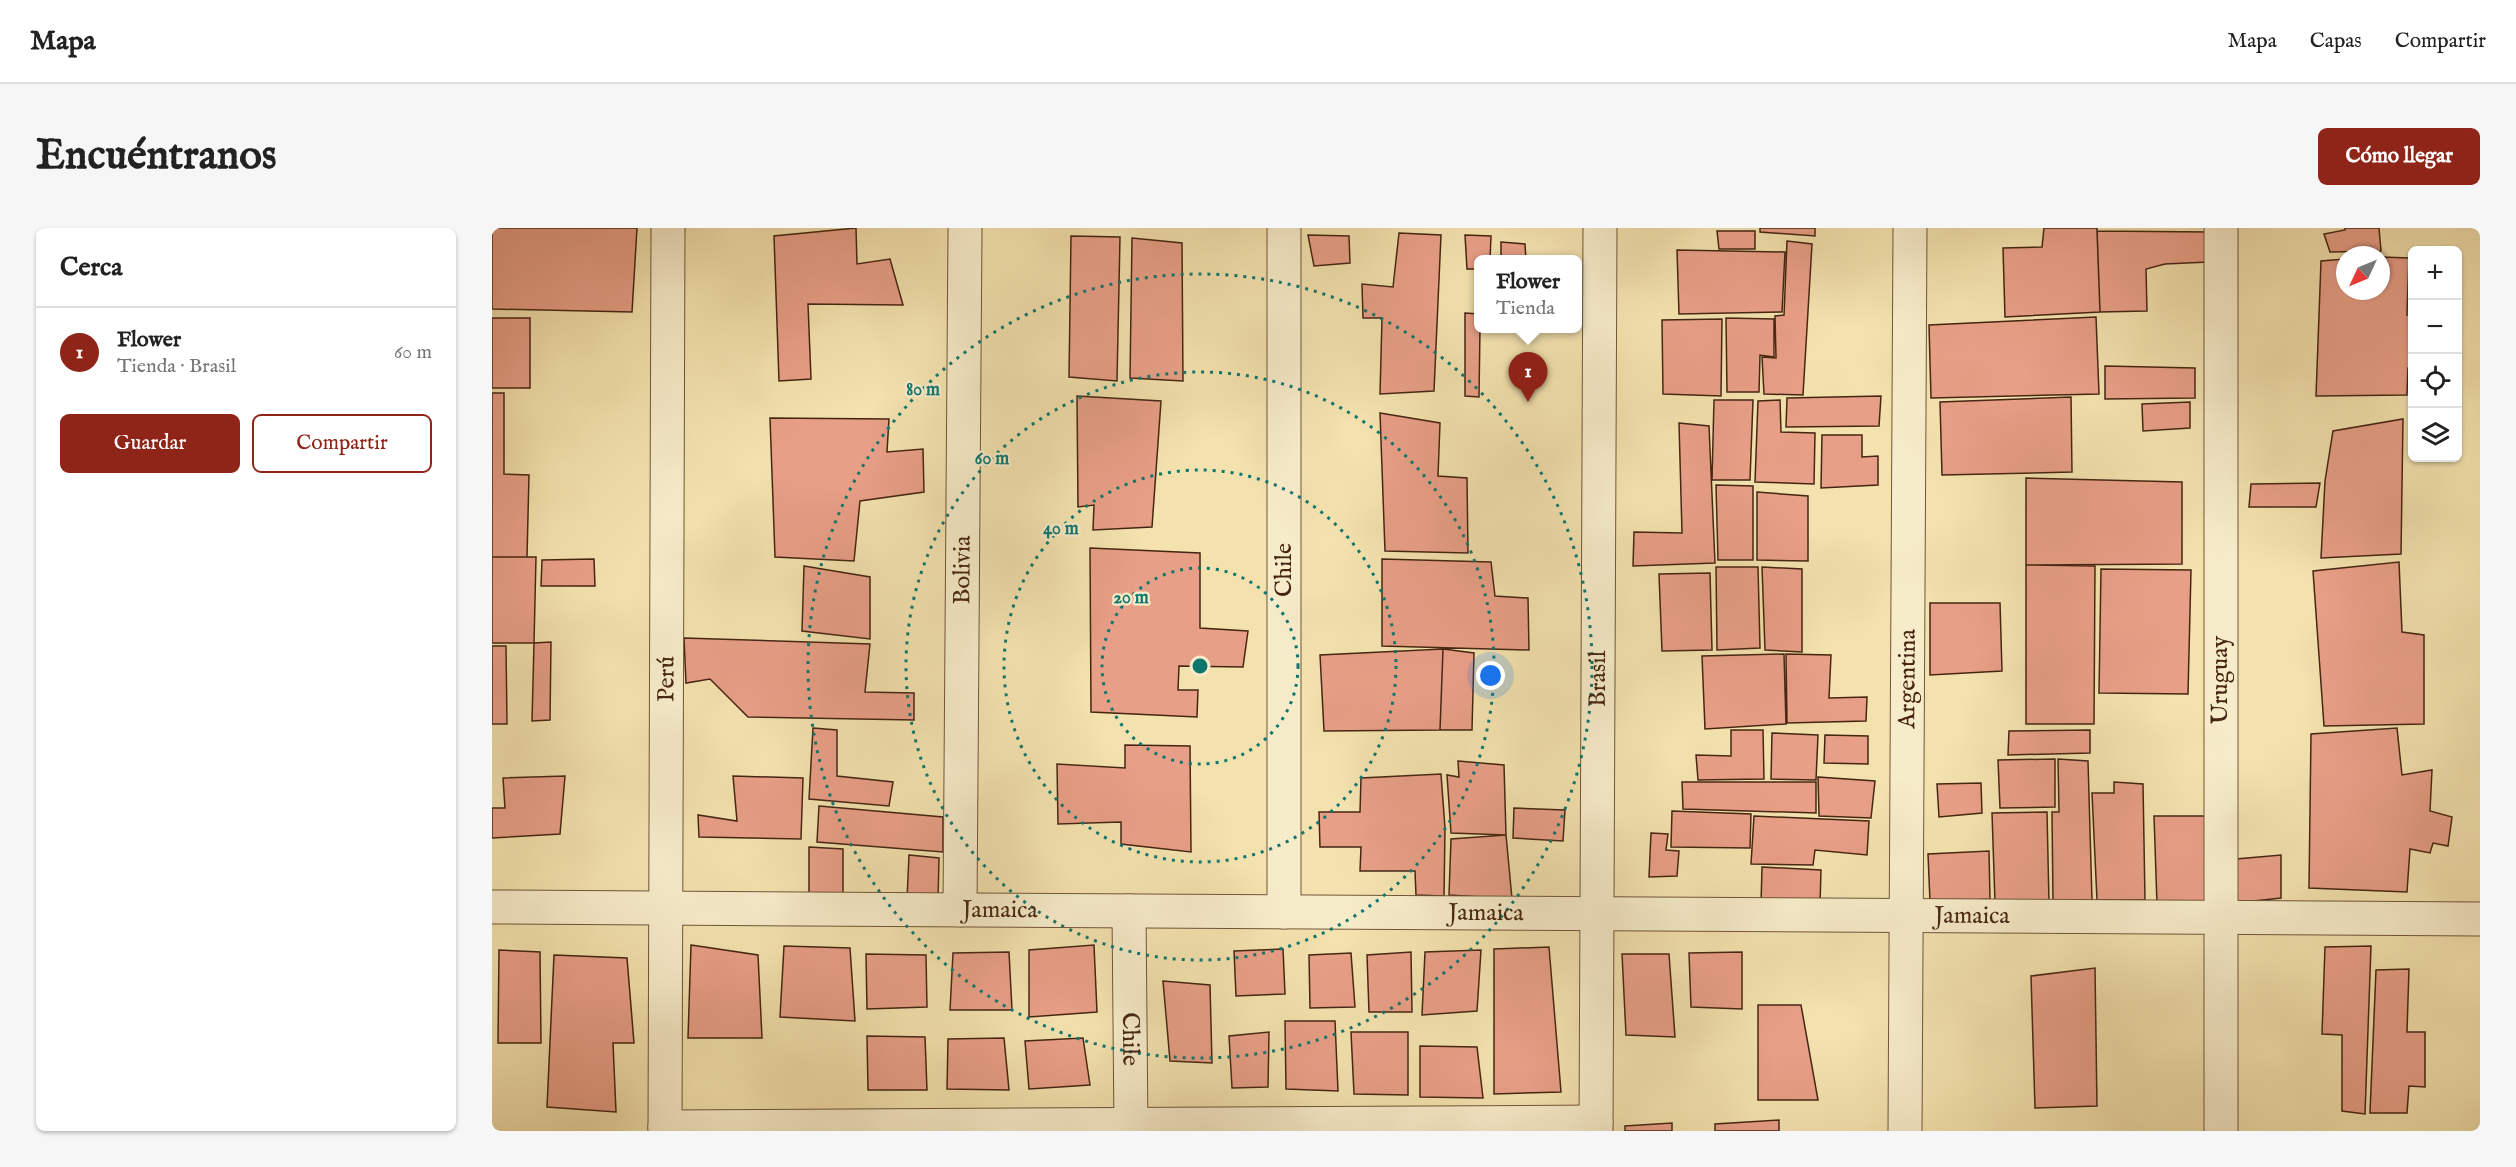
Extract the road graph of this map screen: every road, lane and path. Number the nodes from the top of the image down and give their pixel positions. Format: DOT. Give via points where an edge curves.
graph roads {
  1 [pos="668,228"];
  2 [pos="965,228"];
  3 [pos="1284,228"];
  4 [pos="1600,228"];
  5 [pos="1910,228"];
  6 [pos="2221,228"];
  7 [pos="492,908"];
  8 [pos="666,909"];
  9 [pos="960,910"];
  10 [pos="1130,911"];
  11 [pos="1284,912"];
  12 [pos="1597,914"];
  13 [pos="1906,915"];
  14 [pos="2220,917"];
  15 [pos="2480,919"];
  16 [pos="1596,1127"];
  17 [pos="1131,1128"];
  18 [pos="665,1129"];
  19 [pos="1905,1131"];
  20 [pos="2220,1131"];
  1 -- 8 [label="street, Perú"];
  2 -- 9 [label="street, Bolivia"];
  3 -- 11 [label="street, Chile"];
  4 -- 12 [label="street, Brasil"];
  5 -- 13 [label="street, Argentina"];
  6 -- 14 [label="street, Uruguay"];
  7 -- 8 [label="street, Jamaica"];
  8 -- 9 [label="street, Jamaica"];
  8 -- 18 [label="street, Perú"];
  9 -- 10 [label="street, Jamaica"];
  10 -- 11 [label="street, Jamaica"];
  10 -- 17 [label="street, Chile"];
  11 -- 12 [label="street, Jamaica"];
  12 -- 13 [label="street, Jamaica"];
  12 -- 16 [label="street, Brasil"];
  13 -- 14 [label="street, Jamaica"];
  13 -- 19 [label="street, Argentina"];
  14 -- 15 [label="street, Jamaica"];
  14 -- 20 [label="street, Uruguay"];
  16 -- 17 [label="street"];
  17 -- 18 [label="street"];
}
